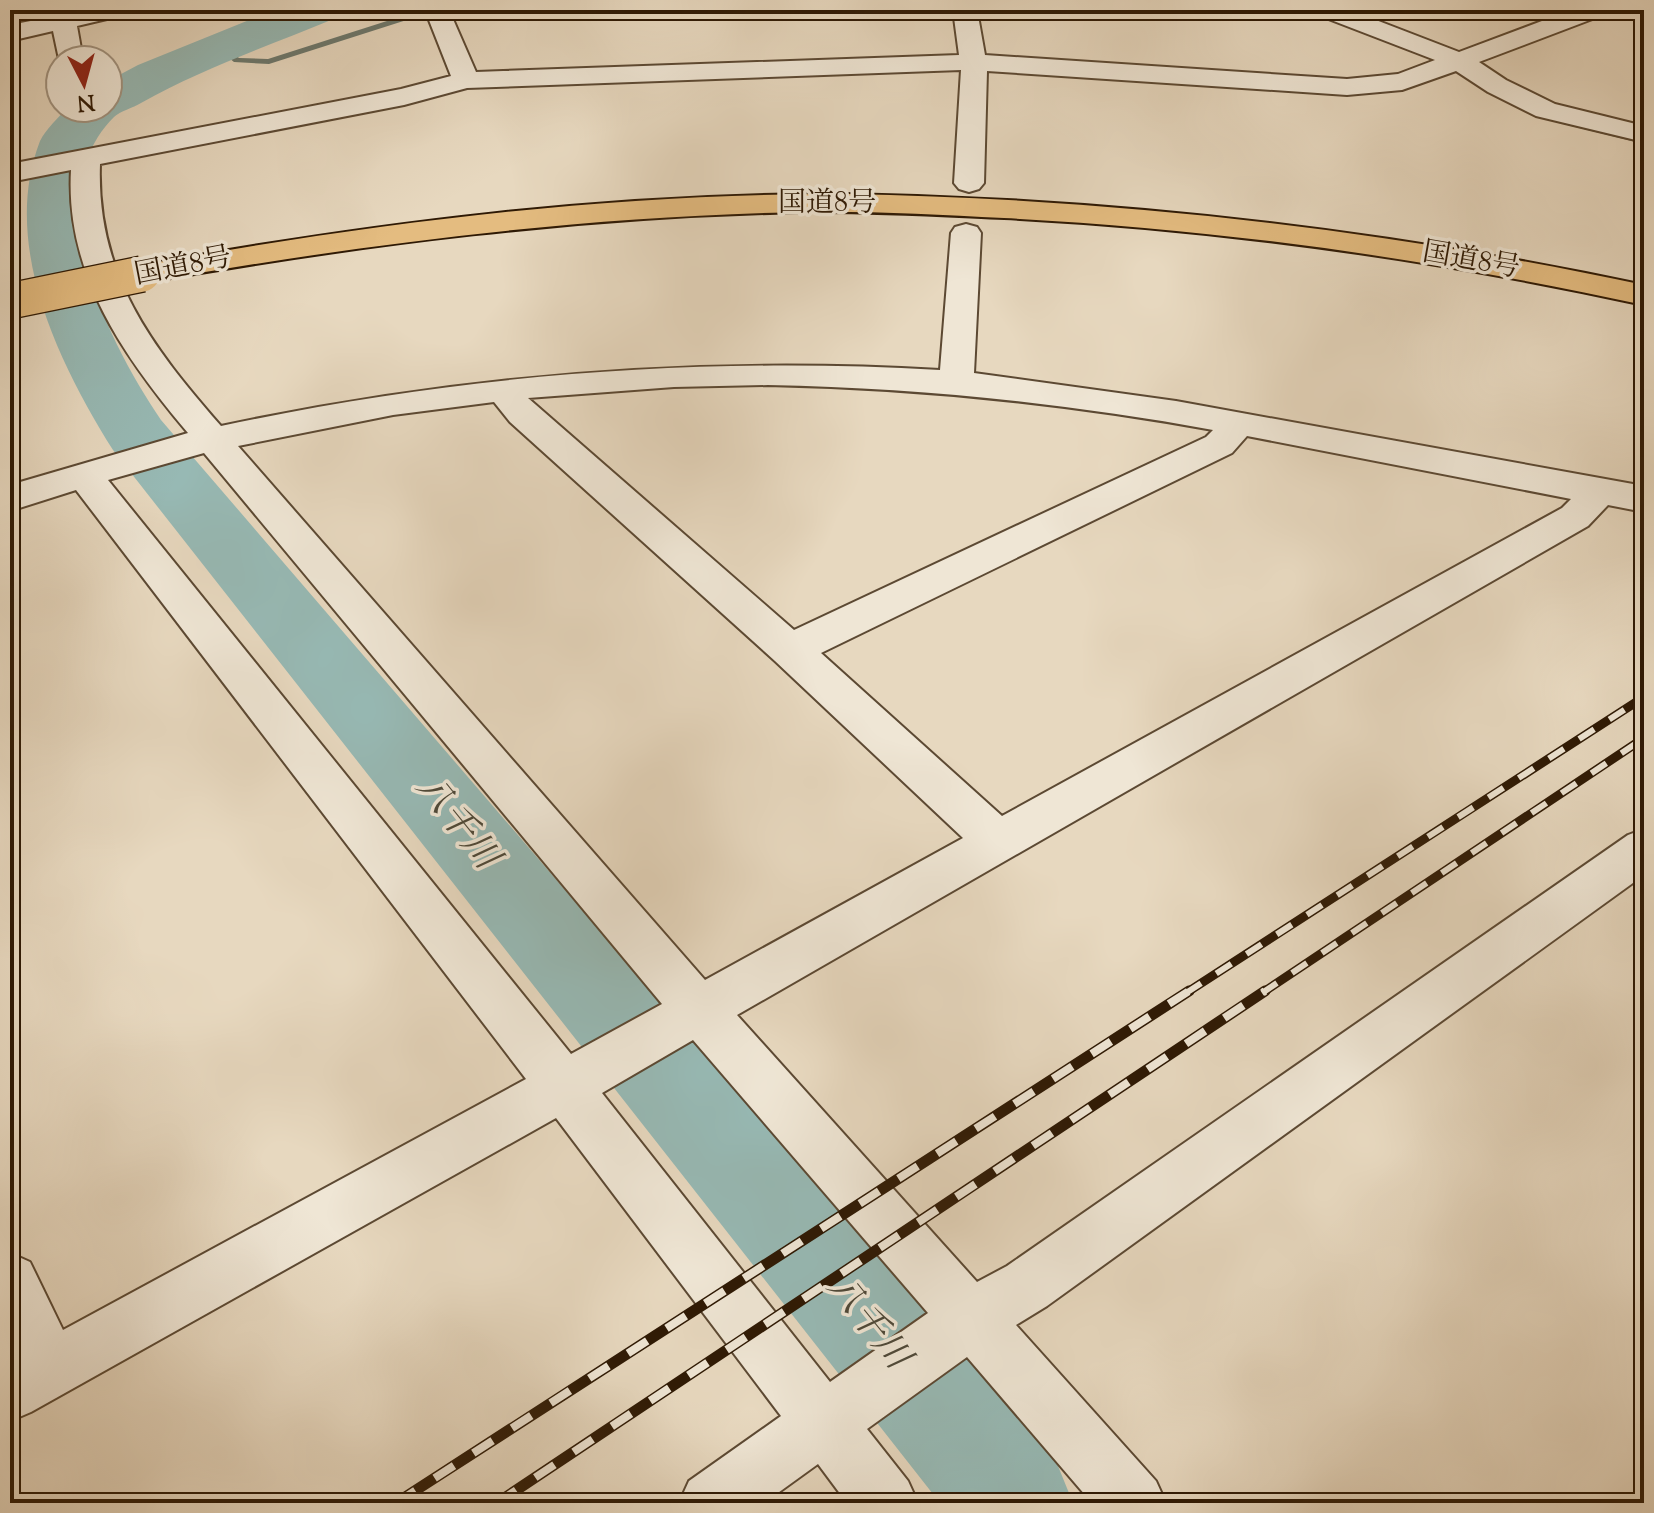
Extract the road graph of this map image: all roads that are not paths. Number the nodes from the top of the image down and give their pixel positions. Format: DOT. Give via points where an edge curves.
graph roads {
  1 [pos="115,10"];
  2 [pos="437,10"];
  3 [pos="965,10"];
  4 [pos="1327,10"];
  5 [pos="1594,10"];
  6 [pos="62,16"];
  7 [pos="10,33"];
  8 [pos="67,44"];
  9 [pos="1458,60"];
  10 [pos="973,62"];
  11 [pos="466,80"];
  12 [pos="1644,134"];
  13 [pos="86,159"];
  14 [pos="10,173"];
  15 [pos="969,183"];
  16 [pos="966,233"];
  17 [pos="1644,295"];
  18 [pos="10,301"];
  19 [pos="956,382"];
  20 [pos="509,390"];
  21 [pos="1232,422"];
  22 [pos="210,440"];
  23 [pos="87,474"];
  24 [pos="1589,489"];
  25 [pos="10,498"];
  26 [pos="1644,499"];
  27 [pos="790,650"];
  28 [pos="997,840"];
  29 [pos="1644,849"];
  30 [pos="698,1009"];
  31 [pos="564,1086"];
  32 [pos="10,1282"];
  33 [pos="973,1317"];
  34 [pos="30,1379"];
  35 [pos="826,1424"];
  36 [pos="711,1503"];
  37 [pos="886,1503"];
  38 [pos="1134,1503"];
  1 -- 6 [label="street"];
  2 -- 11 [label="street"];
  3 -- 10 [label="street"];
  4 -- 9 [label="street"];
  5 -- 9 [label="street"];
  6 -- 7 [label="street"];
  6 -- 8 [label="street"];
  9 -- 10 [label="street" via="1402,82 1347,87"];
  9 -- 12 [label="street" via="1546,110"];
  10 -- 11 [label="street"];
  10 -- 15 [label="street"];
  11 -- 13 [label="street" via="404,97"];
  13 -- 14 [label="street"];
  13 -- 22 [label="street" via="89,238 114,304 148,362"];
  16 -- 19 [label="street"];
  17 -- 18 [label="highway, 国道8号, bridge" via="1470,259 1185,221 1028,209 809,203 472,224 262,252"];
  19 -- 20 [label="street" via="772,374"];
  19 -- 21 [label="street"];
  20 -- 22 [label="street"];
  20 -- 27 [label="street" via="522,414"];
  21 -- 24 [label="street"];
  21 -- 27 [label="street" via="1230,435 1219,445"];
  22 -- 23 [label="street"];
  22 -- 30 [label="street"];
  23 -- 25 [label="street"];
  23 -- 31 [label="street" via="95,491"];
  24 -- 26 [label="street"];
  24 -- 28 [label="street" via="1590,503 1575,517"];
  27 -- 28 [label="street"];
  28 -- 30 [label="street"];
  29 -- 33 [label="street" via="1027,1286"];
  30 -- 31 [label="street"];
  30 -- 33 [label="street"];
  31 -- 34 [label="street"];
  31 -- 35 [label="street"];
  32 -- 34 [label="street"];
  33 -- 35 [label="street"];
  33 -- 38 [label="street"];
  35 -- 36 [label="street"];
  35 -- 37 [label="street"];
}
